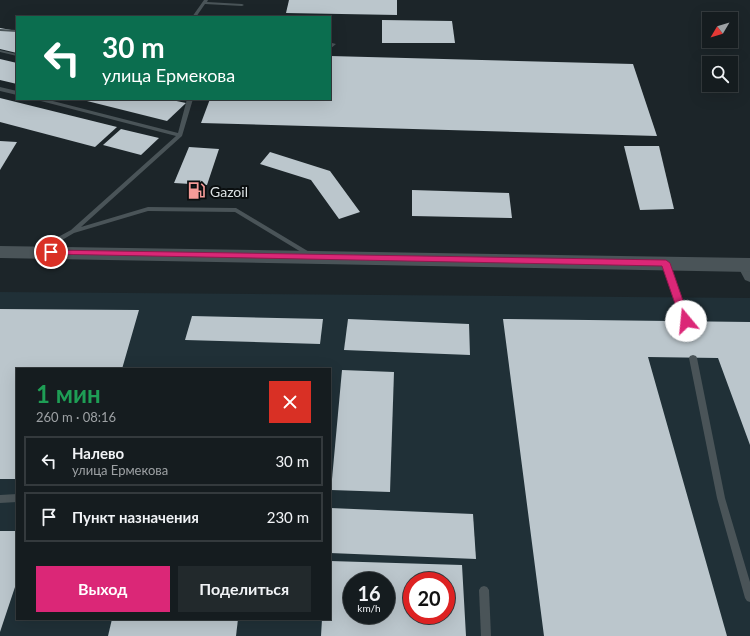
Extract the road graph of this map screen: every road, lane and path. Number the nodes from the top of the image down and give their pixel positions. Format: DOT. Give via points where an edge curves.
graph roads {
  1 [pos="206,2"];
  2 [pos="242,5"];
  3 [pos="195,16"];
  4 [pos="0,30"];
  5 [pos="16,31"];
  6 [pos="0,51"];
  7 [pos="16,55"];
  8 [pos="0,89"];
  9 [pos="16,93"];
  10 [pos="43,100"];
  11 [pos="190,100"];
  12 [pos="180,135"];
  13 [pos="72,232"];
  14 [pos="0,252"];
  15 [pos="36,252"];
  16 [pos="315,257"];
  17 [pos="666,263"];
  18 [pos="748,269"];
  19 [pos="686,321"];
  20 [pos="693,358"];
  21 [pos="0,498"];
  22 [pos="16,498"];
  23 [pos="484,590"];
  24 [pos="750,598"];
  25 [pos="486,636"];
  1 -- 2 [label="lane"];
  1 -- 3 [label="lane"];
  4 -- 5 [label="lane"];
  6 -- 7 [label="lane"];
  8 -- 9 [label="lane"];
  10 -- 12 [label="lane"];
  11 -- 12 [label="lane"];
  12 -- 13 [label="lane"];
  13 -- 15 [label="lane"];
  13 -- 16 [label="lane" via="148,209 236,210"];
  14 -- 15 [label="main road"];
  15 -- 16 [label="main road"];
  16 -- 17 [label="main road"];
  17 -- 18 [label="main road"];
  17 -- 19 [label="lane"];
  20 -- 24 [label="lane" via="721,498"];
  21 -- 22 [label="lane"];
  23 -- 25 [label="lane"];
}
